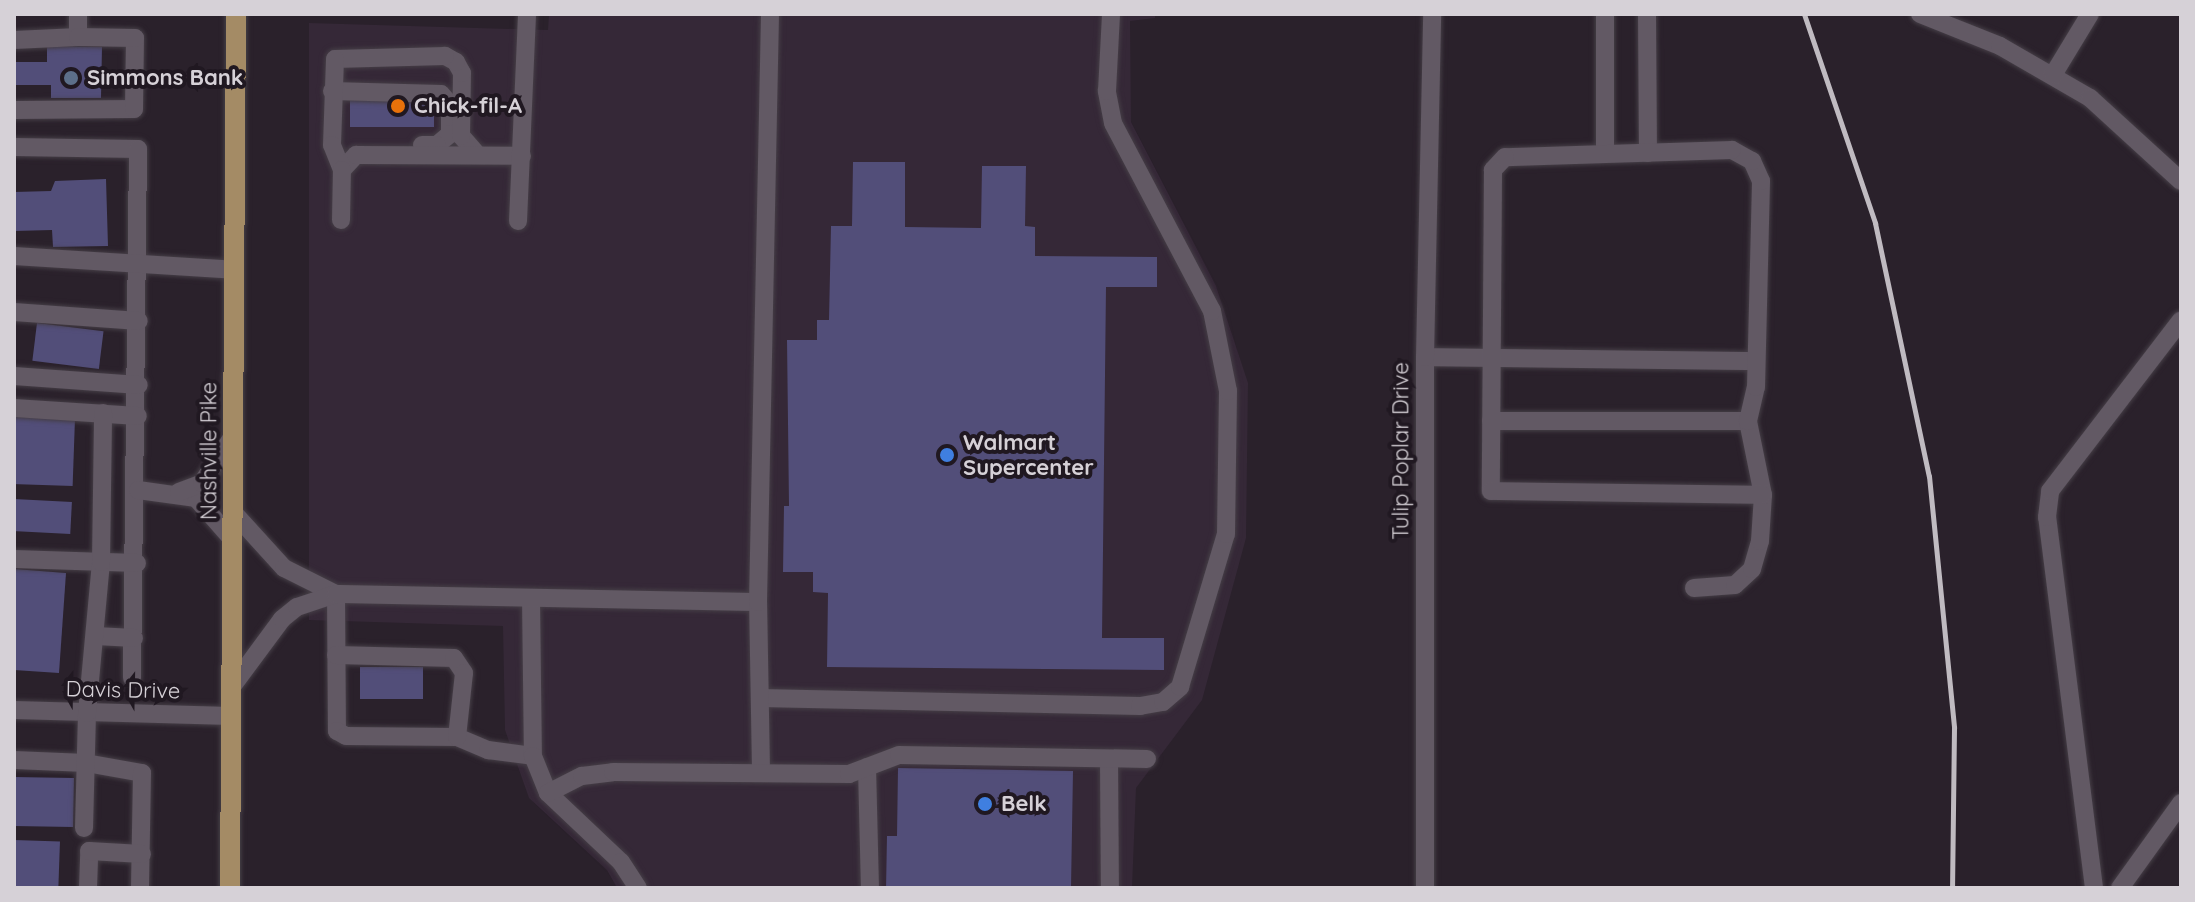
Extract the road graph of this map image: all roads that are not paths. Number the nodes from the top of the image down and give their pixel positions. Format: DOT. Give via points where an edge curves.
graph roads {
  1 [pos="78,14"];
  2 [pos="236,14"];
  3 [pos="527,14"];
  4 [pos="770,14"];
  5 [pos="1111,14"];
  6 [pos="1432,14"];
  7 [pos="1605,14"];
  8 [pos="1647,14"];
  9 [pos="1920,14"];
  10 [pos="2090,14"];
  11 [pos="78,37"];
  12 [pos="14,40"];
  13 [pos="2053,75"];
  14 [pos="332,91"];
  15 [pos="14,110"];
  16 [pos="461,136"];
  17 [pos="332,138"];
  18 [pos="14,147"];
  19 [pos="476,153"];
  20 [pos="1648,153"];
  21 [pos="442,154"];
  22 [pos="1605,154"];
  23 [pos="522,156"];
  24 [pos="342,170"];
  25 [pos="2181,181"];
  26 [pos="341,220"];
  27 [pos="518,221"];
  28 [pos="14,256"];
  29 [pos="140,265"];
  30 [pos="234,270"];
  31 [pos="14,312"];
  32 [pos="2181,320"];
  33 [pos="139,321"];
  34 [pos="1425,357"];
  35 [pos="1492,357"];
  36 [pos="1756,361"];
  37 [pos="14,376"];
  38 [pos="139,385"];
  39 [pos="14,408"];
  40 [pos="103,413"];
  41 [pos="138,416"];
  42 [pos="1491,421"];
  43 [pos="1748,421"];
  44 [pos="233,436"];
  45 [pos="138,490"];
  46 [pos="179,492"];
  47 [pos="1763,495"];
  48 [pos="233,512"];
  49 [pos="232,539"];
  50 [pos="14,559"];
  51 [pos="101,562"];
  52 [pos="137,563"];
  53 [pos="1694,588"];
  54 [pos="336,594"];
  55 [pos="531,598"];
  56 [pos="758,602"];
  57 [pos="96,636"];
  58 [pos="134,638"];
  59 [pos="336,655"];
  60 [pos="132,678"];
  61 [pos="231,688"];
  62 [pos="760,698"];
  63 [pos="14,710"];
  64 [pos="87,713"];
  65 [pos="231,716"];
  66 [pos="457,737"];
  67 [pos="533,756"];
  68 [pos="1109,759"];
  69 [pos="1147,759"];
  70 [pos="14,760"];
  71 [pos="86,763"];
  72 [pos="867,767"];
  73 [pos="761,770"];
  74 [pos="548,793"];
  75 [pos="2181,803"];
  76 [pos="84,828"];
  77 [pos="142,854"];
  78 [pos="88,888"];
  79 [pos="140,888"];
  80 [pos="230,888"];
  81 [pos="638,888"];
  82 [pos="870,888"];
  83 [pos="1110,888"];
  84 [pos="1425,888"];
  85 [pos="2094,888"];
  86 [pos="2120,888"];
  1 -- 11 [label="street"];
  2 -- 30 [label="main road, Nashville Pike"];
  3 -- 23 [label="street"];
  4 -- 56 [label="street"];
  5 -- 62 [label="street" via="1107,91 1113,123 1212,311 1228,391 1226,534 1180,687 1163,702 1140,706"];
  6 -- 34 [label="street, Tulip Poplar Drive"];
  7 -- 22 [label="street"];
  8 -- 20 [label="street"];
  9 -- 13 [label="street"];
  10 -- 13 [label="street"];
  11 -- 12 [label="street"];
  11 -- 15 [label="street" via="135,38 134,109"];
  13 -- 25 [label="street" via="2130,130"];
  14 -- 16 [label="street" via="335,59 346,55 445,56 462,73"];
  14 -- 17 [label="street"];
  14 -- 17 [label="street" via="433,90 450,104 452,128 437,145 352,145"];
  16 -- 19 [label="street"];
  16 -- 21 [label="street"];
  17 -- 24 [label="street" via="334,158"];
  18 -- 29 [label="street" via="138,149"];
  19 -- 21 [label="street" via="456,158"];
  19 -- 23 [label="street"];
  20 -- 22 [label="street"];
  20 -- 36 [label="street" via="1732,150 1752,161 1761,181"];
  21 -- 24 [label="street" via="356,155"];
  22 -- 35 [label="street" via="1505,157 1493,170"];
  23 -- 27 [label="street"];
  24 -- 26 [label="street"];
  28 -- 29 [label="street"];
  29 -- 30 [label="street"];
  29 -- 33 [label="street"];
  30 -- 44 [label="main road, Nashville Pike"];
  31 -- 33 [label="street"];
  32 -- 85 [label="street" via="2050,491 2047,517"];
  33 -- 38 [label="street"];
  34 -- 35 [label="street"];
  34 -- 84 [label="street, Tulip Poplar Drive"];
  35 -- 36 [label="street"];
  35 -- 42 [label="street"];
  36 -- 43 [label="street"];
  37 -- 38 [label="street"];
  38 -- 41 [label="street"];
  39 -- 40 [label="street"];
  40 -- 41 [label="street"];
  40 -- 51 [label="street"];
  41 -- 45 [label="street"];
  42 -- 43 [label="street"];
  42 -- 47 [label="street" via="1491,491"];
  43 -- 47 [label="street"];
  44 -- 46 [label="street" via="202,483"];
  44 -- 48 [label="main road, Nashville Pike"];
  45 -- 46 [label="street"];
  45 -- 52 [label="street"];
  46 -- 49 [label="street" via="209,507"];
  47 -- 53 [label="street" via="1752,569 1735,585"];
  48 -- 49 [label="main road, Nashville Pike"];
  48 -- 54 [label="street" via="284,568"];
  49 -- 61 [label="main road, Nashville Pike"];
  50 -- 51 [label="street"];
  51 -- 52 [label="street"];
  51 -- 57 [label="street"];
  52 -- 58 [label="street"];
  54 -- 55 [label="street"];
  54 -- 59 [label="street"];
  54 -- 61 [label="street" via="297,607 282,619"];
  55 -- 56 [label="street"];
  55 -- 67 [label="street"];
  56 -- 62 [label="street"];
  57 -- 58 [label="street"];
  57 -- 64 [label="street"];
  58 -- 60 [label="street"];
  59 -- 66 [label="street" via="337,731 346,736"];
  59 -- 66 [label="street" via="454,658 464,673"];
  61 -- 65 [label="main road, Nashville Pike"];
  62 -- 73 [label="street"];
  63 -- 64 [label="street, Davis Drive"];
  64 -- 65 [label="street, Davis Drive"];
  64 -- 71 [label="street"];
  65 -- 80 [label="main road, Nashville Pike"];
  66 -- 67 [label="street" via="488,750"];
  67 -- 74 [label="street"];
  68 -- 69 [label="street"];
  68 -- 72 [label="street" via="899,755"];
  68 -- 83 [label="street"];
  70 -- 71 [label="street"];
  71 -- 76 [label="street"];
  71 -- 77 [label="street" via="142,773"];
  72 -- 73 [label="street" via="849,774"];
  72 -- 82 [label="street"];
  73 -- 74 [label="street" via="613,772 582,776"];
  74 -- 81 [label="street" via="621,862"];
  75 -- 86 [label="street"];
  77 -- 78 [label="street" via="89,851"];
  77 -- 79 [label="street"];
}
